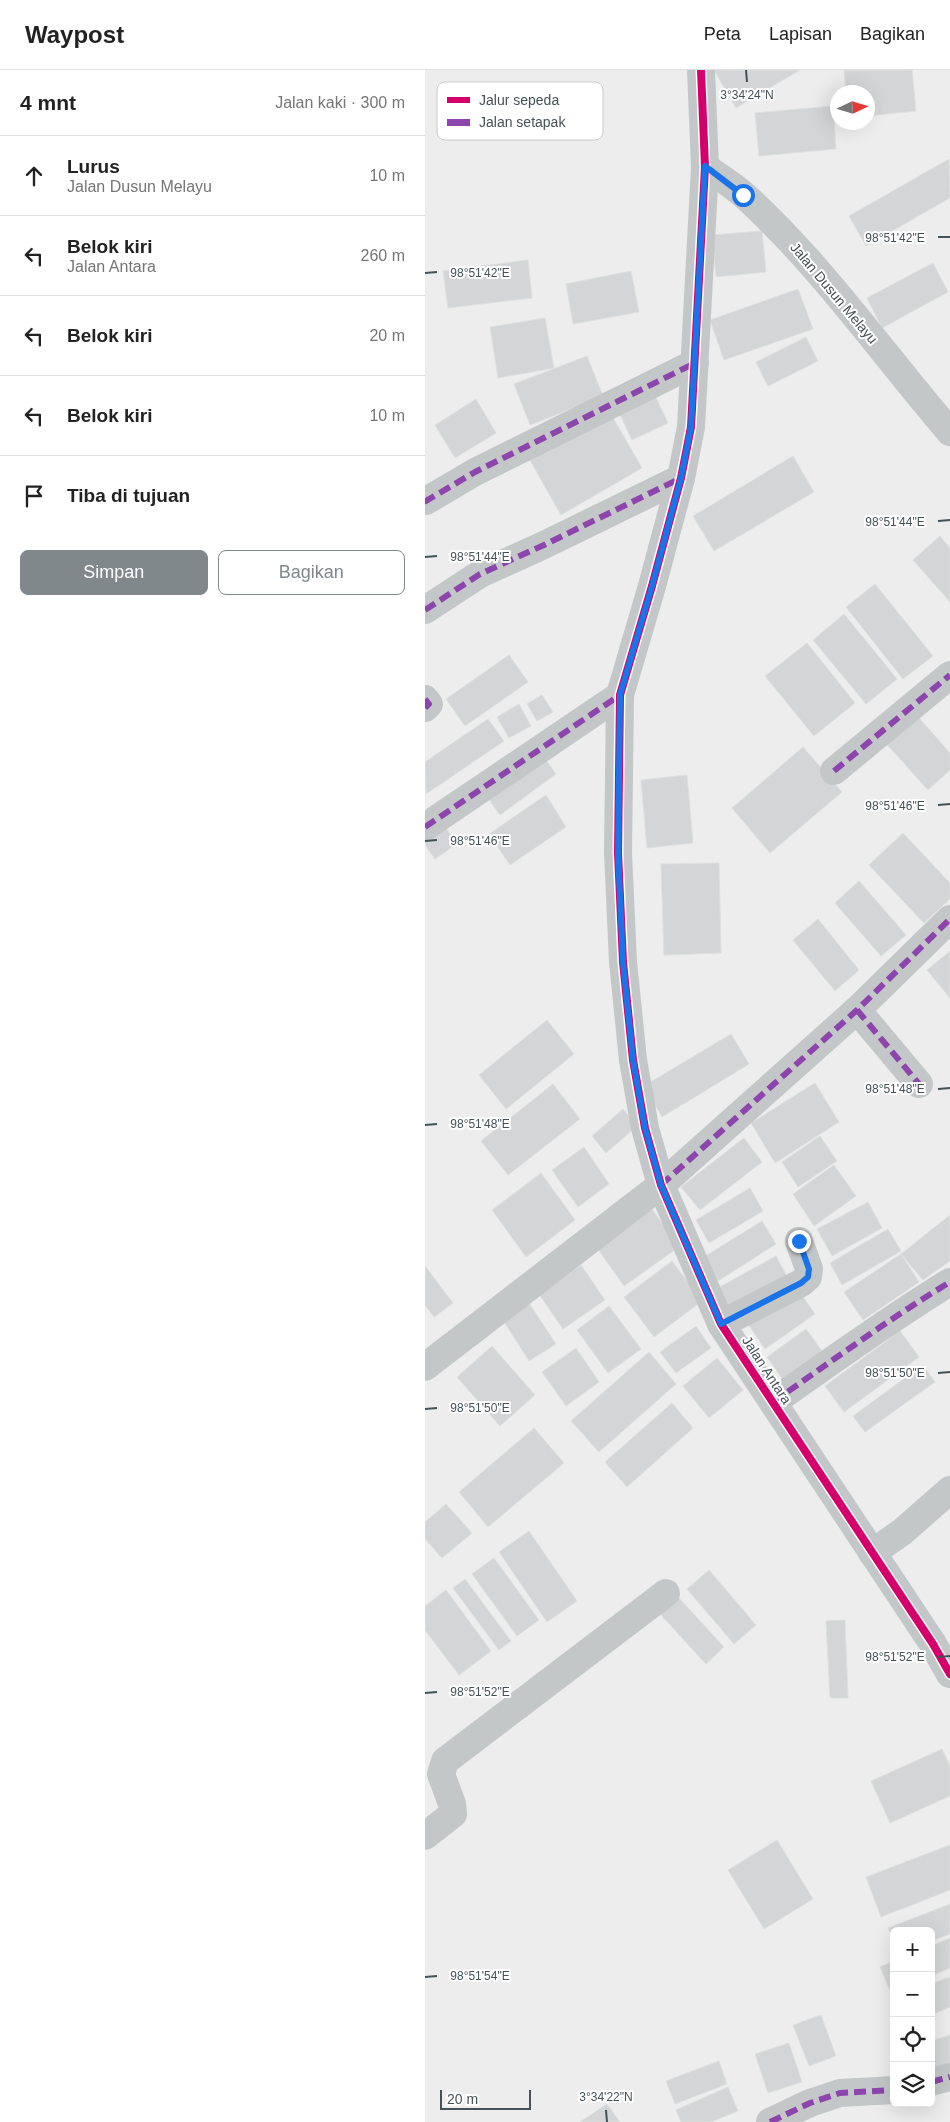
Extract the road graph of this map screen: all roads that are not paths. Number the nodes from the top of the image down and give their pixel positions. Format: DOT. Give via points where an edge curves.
graph roads {
  1 [pos="701,70"];
  2 [pos="705,166"];
  3 [pos="695,364"];
  4 [pos="950,432"];
  5 [pos="681,478"];
  6 [pos="425,501"];
  7 [pos="425,610"];
  8 [pos="950,675"];
  9 [pos="620,695"];
  10 [pos="425,699"];
  11 [pos="425,708"];
  12 [pos="834,771"];
  13 [pos="425,827"];
  14 [pos="950,919"];
  15 [pos="857,1010"];
  16 [pos="919,1084"];
  17 [pos="661,1185"];
  18 [pos="799,1241"];
  19 [pos="950,1282"];
  20 [pos="721,1324"];
  21 [pos="425,1367"];
  22 [pos="773,1402"];
  23 [pos="950,1490"];
  24 [pos="872,1553"];
  25 [pos="665,1593"];
  26 [pos="950,1674"];
  27 [pos="425,1836"];
  28 [pos="950,2077"];
  29 [pos="935,2081"];
  30 [pos="890,2090"];
  31 [pos="770,2122"];
  1 -- 2 [label="street, Jalan Antara"];
  2 -- 3 [label="street, Jalan Antara"];
  2 -- 4 [label="street, Jalan Dusun Melayu" via="743,195 810,262"];
  3 -- 5 [label="street, Jalan Antara" via="691,427"];
  3 -- 6 [label="street" via="475,472"];
  5 -- 7 [label="street" via="480,574"];
  5 -- 9 [label="street, Jalan Antara"];
  8 -- 12 [label="street"];
  9 -- 13 [label="street"];
  9 -- 17 [label="street, Jalan Antara" via="618,853 623,962 633,1060 645,1128"];
  10 -- 11 [label="street" via="429,704"];
  14 -- 15 [label="street"];
  15 -- 16 [label="street"];
  15 -- 17 [label="street"];
  17 -- 20 [label="street, Jalan Antara"];
  17 -- 21 [label="street"];
  18 -- 20 [label="street" via="809,1269 808,1277"];
  19 -- 22 [label="street" via="882,1324"];
  20 -- 22 [label="street, Jalan Antara"];
  22 -- 24 [label="street, Jalan Antara"];
  23 -- 24 [label="street" via="902,1532"];
  24 -- 26 [label="street, Jalan Antara"];
  25 -- 27 [label="street" via="445,1761 441,1774 453,1814"];
  28 -- 29 [label="street"];
  30 -- 31 [label="street" via="840,2093 809,2103"];
}
